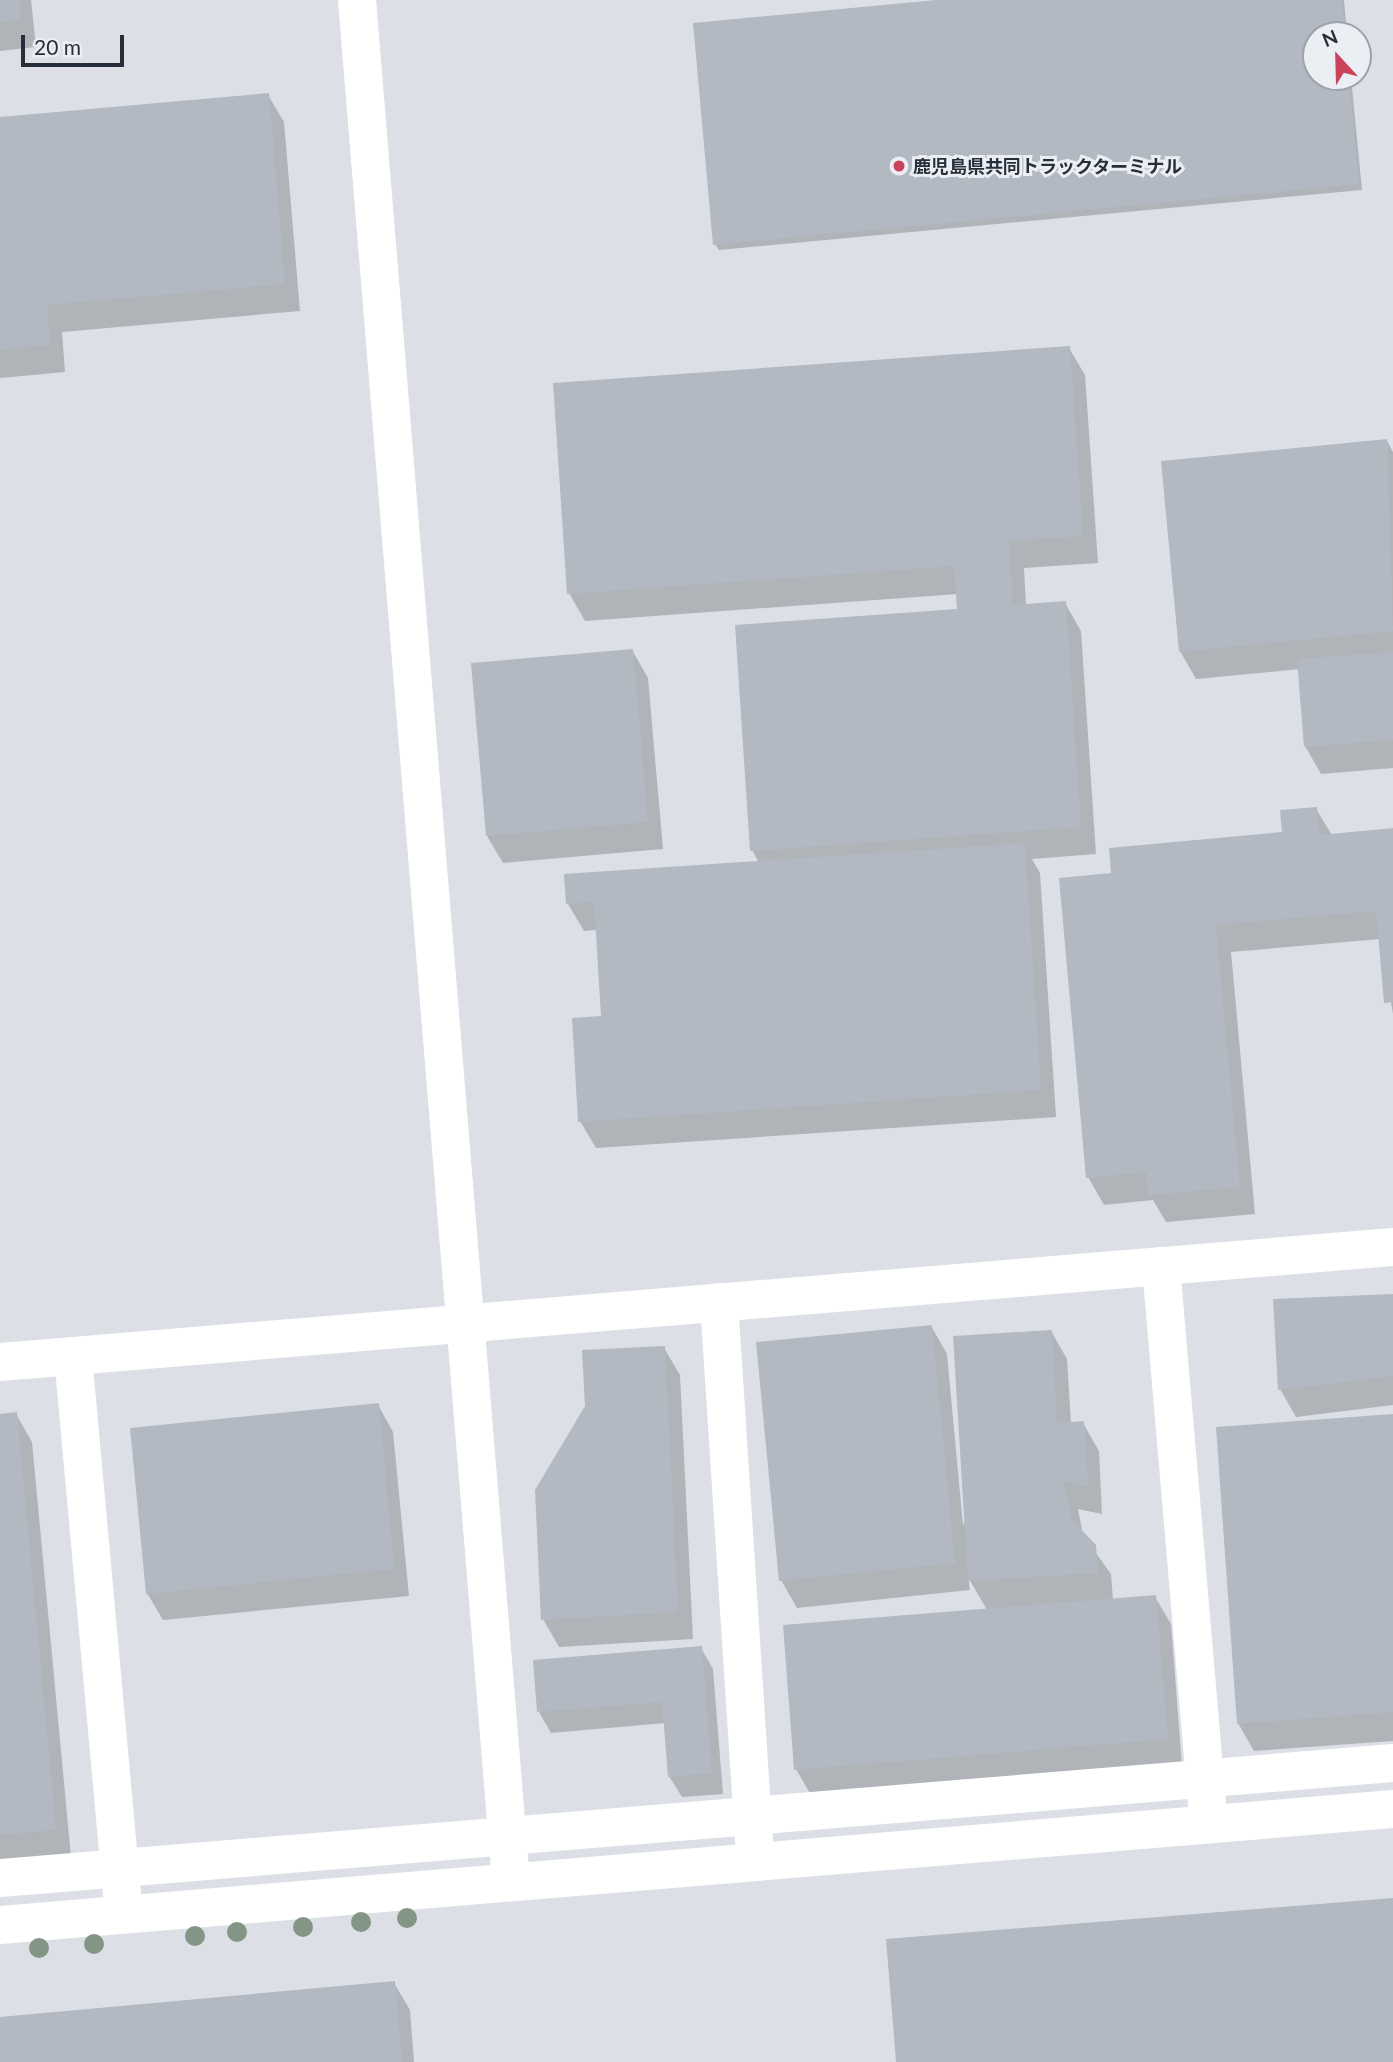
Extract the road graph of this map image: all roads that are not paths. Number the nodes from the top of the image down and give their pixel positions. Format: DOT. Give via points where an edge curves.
graph roads {
  1 [pos="357,0"];
  2 [pos="1393,1247"];
  3 [pos="1161,1266"];
  4 [pos="719,1302"];
  5 [pos="466,1322"];
  6 [pos="73,1356"];
  7 [pos="0,1362"];
  8 [pos="1393,1763"];
  9 [pos="1205,1778"];
  10 [pos="1393,1810"];
  11 [pos="752,1816"];
  12 [pos="1209,1825"];
  13 [pos="508,1836"];
  14 [pos="755,1862"];
  15 [pos="119,1868"];
  16 [pos="0,1878"];
  17 [pos="511,1882"];
  18 [pos="124,1915"];
  19 [pos="0,1925"];
  1 -- 5 [label="street"];
  2 -- 3 [label="street"];
  3 -- 4 [label="street"];
  3 -- 9 [label="street"];
  4 -- 5 [label="street"];
  4 -- 11 [label="street"];
  5 -- 6 [label="street"];
  5 -- 13 [label="street"];
  6 -- 7 [label="street"];
  6 -- 15 [label="street"];
  8 -- 9 [label="street"];
  9 -- 11 [label="street"];
  9 -- 12 [label="street"];
  10 -- 12 [label="street"];
  11 -- 13 [label="street"];
  11 -- 14 [label="street"];
  12 -- 14 [label="street"];
  13 -- 15 [label="street"];
  13 -- 17 [label="street"];
  14 -- 17 [label="street"];
  15 -- 16 [label="street"];
  15 -- 18 [label="street"];
  17 -- 18 [label="street"];
  18 -- 19 [label="street"];
}
